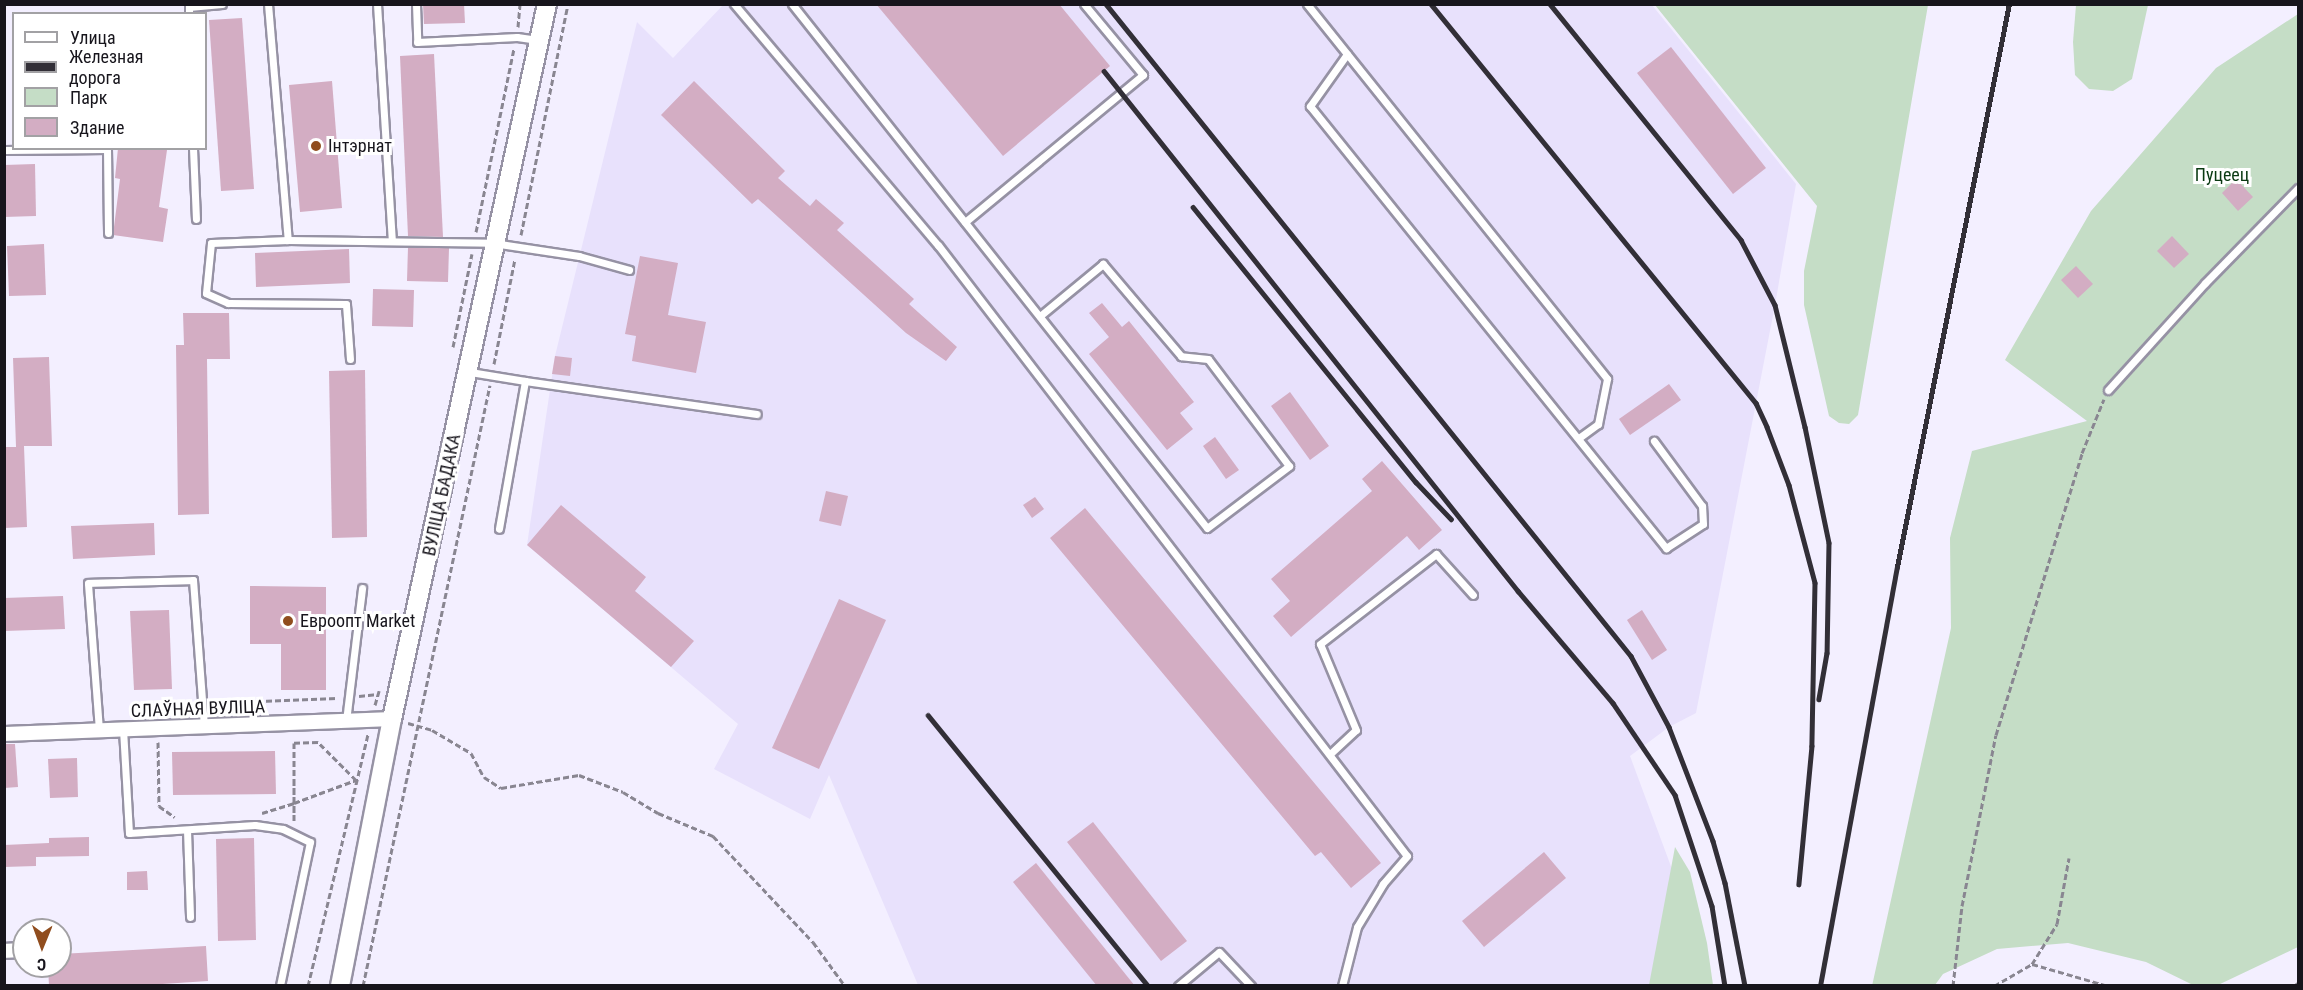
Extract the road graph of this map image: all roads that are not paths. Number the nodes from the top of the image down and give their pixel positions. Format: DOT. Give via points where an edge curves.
graph roads {
  1 [pos="180,4"];
  2 [pos="222,4"];
  3 [pos="268,4"];
  4 [pos="377,4"];
  5 [pos="416,4"];
  6 [pos="547,4"];
  7 [pos="734,4"];
  8 [pos="792,4"];
  9 [pos="1084,4"];
  10 [pos="1307,4"];
  11 [pos="189,10"];
  12 [pos="538,40"];
  13 [pos="1347,54"];
  14 [pos="107,150"];
  15 [pos="193,150"];
  16 [pos="2298,188"];
  17 [pos="196,219"];
  18 [pos="965,222"];
  19 [pos="108,233"];
  20 [pos="288,240"];
  21 [pos="392,241"];
  22 [pos="493,243"];
  23 [pos="629,270"];
  24 [pos="1040,316"];
  25 [pos="351,359"];
  26 [pos="467,372"];
  27 [pos="525,381"];
  28 [pos="2108,390"];
  29 [pos="757,414"];
  30 [pos="1579,438"];
  31 [pos="1654,441"];
  32 [pos="500,529"];
  33 [pos="362,588"];
  34 [pos="1473,595"];
  35 [pos="392,719"];
  36 [pos="346,721"];
  37 [pos="204,726"];
  38 [pos="123,729"];
  39 [pos="99,730"];
  40 [pos="4,734"];
  41 [pos="1330,754"];
  42 [pos="187,830"];
  43 [pos="190,917"];
  44 [pos="280,986"];
  45 [pos="340,986"];
  46 [pos="1178,986"];
  47 [pos="1251,986"];
  48 [pos="1342,986"];
  1 -- 11 [label="lane"];
  2 -- 11 [label="lane"];
  3 -- 20 [label="lane"];
  4 -- 21 [label="lane"];
  5 -- 12 [label="lane" via="417,42 517,37"];
  6 -- 12 [label="main road, ВУЛІЦА БАДАКА"];
  7 -- 41 [label="lane" via="938,245"];
  8 -- 18 [label="lane"];
  9 -- 18 [label="lane" via="1143,75"];
  10 -- 13 [label="lane"];
  12 -- 22 [label="main road, ВУЛІЦА БАДАКА"];
  13 -- 30 [label="lane" via="1607,379 1598,424"];
  13 -- 30 [label="lane" via="1310,106"];
  14 -- 19 [label="lane"];
  15 -- 17 [label="lane"];
  16 -- 28 [label="lane"];
  18 -- 24 [label="lane"];
  20 -- 21 [label="lane"];
  20 -- 25 [label="lane" via="210,243 206,293 228,303 346,304"];
  21 -- 22 [label="lane"];
  22 -- 23 [label="lane" via="579,256"];
  22 -- 26 [label="main road, ВУЛІЦА БАДАКА"];
  24 -- 24 [label="lane" via="1207,528 1289,466 1208,359 1181,356 1103,264"];
  26 -- 27 [label="lane"];
  26 -- 35 [label="main road, ВУЛІЦА БАДАКА"];
  27 -- 29 [label="lane"];
  27 -- 32 [label="lane"];
  30 -- 31 [label="lane" via="1666,548 1703,524 1702,506"];
  33 -- 36 [label="lane"];
  34 -- 41 [label="lane" via="1436,554 1320,644 1356,730"];
  35 -- 36 [label="street, СЛАЎНАЯ ВУЛІЦА"];
  35 -- 45 [label="main road, ВУЛІЦА БАДАКА"];
  36 -- 37 [label="street, СЛАЎНАЯ ВУЛІЦА"];
  37 -- 38 [label="street, СЛАЎНАЯ ВУЛІЦА"];
  37 -- 39 [label="lane" via="193,580 88,583"];
  38 -- 39 [label="street, СЛАЎНАЯ ВУЛІЦА"];
  38 -- 42 [label="lane" via="129,833"];
  39 -- 40 [label="street, СЛАЎНАЯ ВУЛІЦА"];
  41 -- 48 [label="lane" via="1407,856 1383,884 1357,927"];
  42 -- 43 [label="lane"];
  42 -- 44 [label="lane" via="255,825 283,829 310,842"];
  46 -- 47 [label="lane" via="1219,952"];
}
